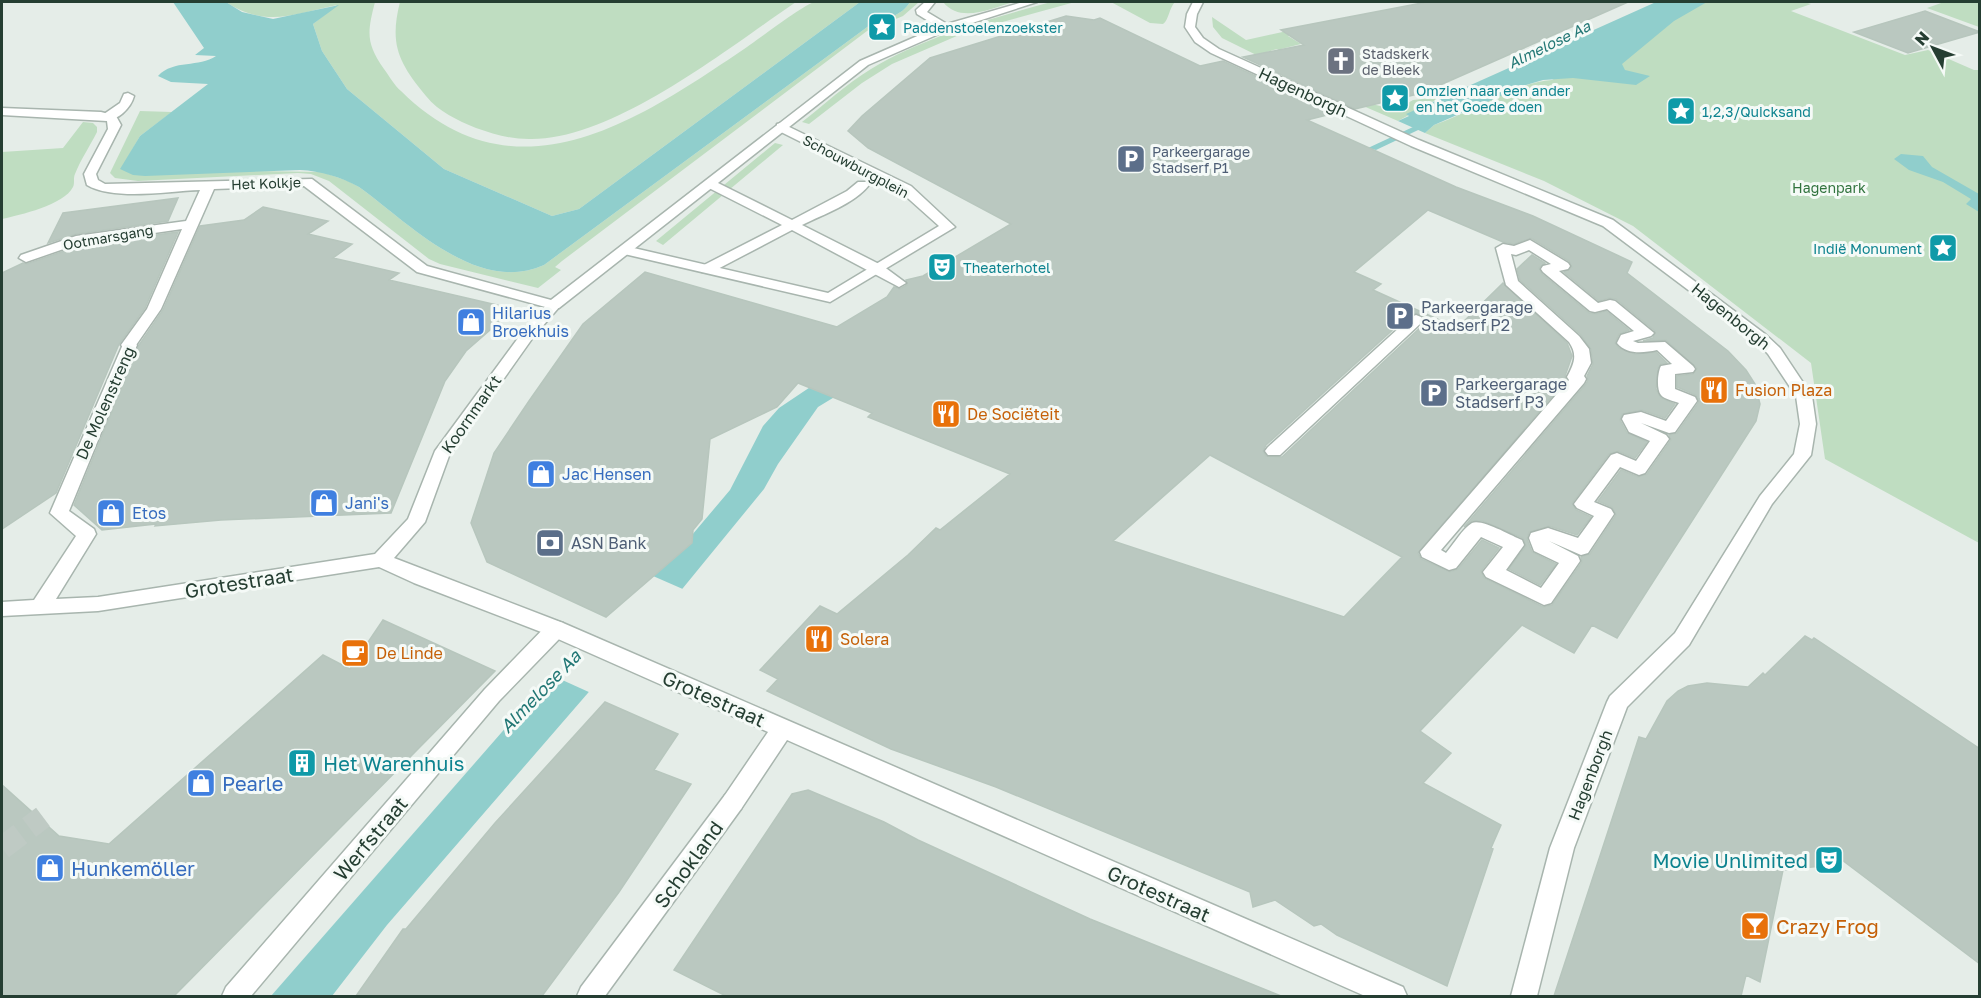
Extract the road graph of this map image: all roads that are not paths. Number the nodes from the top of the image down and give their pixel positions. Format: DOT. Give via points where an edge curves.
graph roads {
  1 [pos="930,2"];
  2 [pos="1032,2"];
  3 [pos="1198,2"];
  4 [pos="946,28"];
  5 [pos="128,96"];
  6 [pos="2,111"];
  7 [pos="108,117"];
  8 [pos="781,127"];
  9 [pos="710,183"];
  10 [pos="209,185"];
  11 [pos="863,185"];
  12 [pos="192,224"];
  13 [pos="791,225"];
  14 [pos="625,250"];
  15 [pos="26,258"];
  16 [pos="707,269"];
  17 [pos="878,269"];
  18 [pos="899,284"];
  19 [pos="1520,291"];
  20 [pos="554,305"];
  21 [pos="1416,320"];
  22 [pos="1274,451"];
  23 [pos="381,560"];
  24 [pos="40,607"];
  25 [pos="2,609"];
  26 [pos="556,629"];
  27 [pos="783,728"];
  28 [pos="235,996"];
  29 [pos="590,996"];
  30 [pos="1394,996"];
  31 [pos="1524,996"];
  1 -- 4 [label="street" via="921,10 922,14"];
  2 -- 4 [label="street, Schouwburgplein"];
  3 -- 31 [label="street, Hagenborgh" via="1190,27 1208,46 1415,143 1608,223 1760,337 1804,396 1808,424 1802,455 1766,500 1682,639 1618,702 1562,848"];
  4 -- 8 [label="street, Schouwburgplein" via="864,63"];
  5 -- 7 [label="street" via="121,109"];
  6 -- 7 [label="street"];
  7 -- 10 [label="street, Het Kolkje" via="116,125 90,174 96,185 122,189"];
  8 -- 9 [label="street, Schouwburgplein"];
  8 -- 17 [label="street, Schouwburgplein" via="906,189 948,226"];
  9 -- 13 [label="street"];
  9 -- 14 [label="street, Schouwburgplein"];
  10 -- 12 [label="street, De Molenstreng"];
  10 -- 20 [label="street, Het Kolkje" via="307,182 422,269"];
  11 -- 13 [label="street, Schouwburgplein"];
  12 -- 15 [label="street, Ootmarsgang" via="76,240"];
  12 -- 24 [label="street, De Molenstreng" via="154,309 129,345 59,513 87,534"];
  13 -- 16 [label="street, Schouwburgplein"];
  13 -- 17 [label="street"];
  14 -- 16 [label="street, Schouwburgplein"];
  14 -- 20 [label="street, Schouwburgplein"];
  16 -- 17 [label="street, Schouwburgplein" via="830,298"];
  17 -- 18 [label="street"];
  19 -- 19 [label="street" via="1579,346 1583,363 1575,377 1578,379 1429,552 1449,562 1478,528 1515,545 1493,572 1544,598 1570,561 1541,546 1538,537 1552,534 1581,548 1605,514 1583,504 1617,459 1639,469 1660,439 1635,428 1630,419 1643,417 1669,428 1689,401 1667,392 1667,369 1687,369 1660,345 1641,349 1625,343 1626,338 1646,333 1610,304 1595,308 1548,269 1563,266 1530,244 1514,252 1503,248 1509,279"];
  20 -- 23 [label="street, Koornmarkt" via="529,333 441,455 416,522"];
  21 -- 22 [label="street"];
  23 -- 24 [label="street, Grotestraat" via="98,604"];
  23 -- 26 [label="street, Grotestraat"];
  24 -- 25 [label="street, Grotestraat"];
  26 -- 27 [label="street, Grotestraat"];
  26 -- 28 [label="street, Werfstraat" via="492,695"];
  27 -- 29 [label="street, Schokland"];
  27 -- 30 [label="street, Grotestraat"];
}
